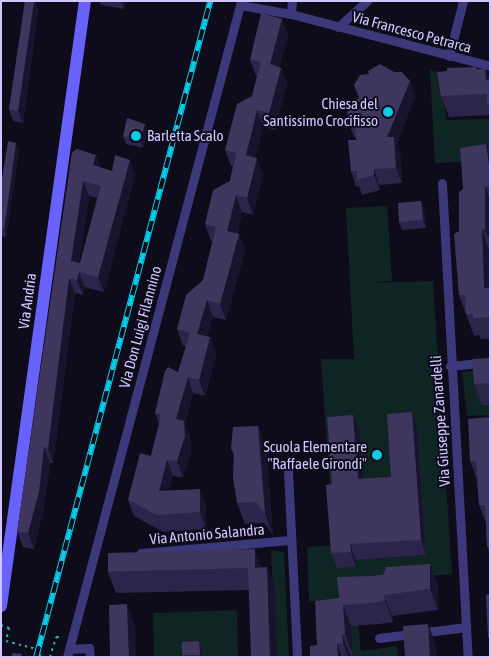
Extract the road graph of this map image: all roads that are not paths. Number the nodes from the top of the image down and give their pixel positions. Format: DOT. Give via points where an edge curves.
graph roads {
  1 [pos="85,1"];
  2 [pos="292,1"];
  3 [pos="367,1"];
  4 [pos="463,1"];
  5 [pos="240,5"];
  6 [pos="291,14"];
  7 [pos="338,27"];
  8 [pos="449,56"];
  9 [pos="490,66"];
  10 [pos="442,183"];
  11 [pos="490,362"];
  12 [pos="450,366"];
  13 [pos="288,471"];
  14 [pos="291,540"];
  15 [pos="134,554"];
  16 [pos="105,556"];
  17 [pos="95,557"];
  18 [pos="1,606"];
  19 [pos="466,627"];
  20 [pos="379,638"];
  21 [pos="68,653"];
  22 [pos="90,657"];
  23 [pos="298,657"];
  24 [pos="468,657"];
  1 -- 18 [label="main road, Via Andria"];
  2 -- 6 [label="street"];
  3 -- 7 [label="street"];
  4 -- 8 [label="street"];
  5 -- 6 [label="street, Via Francesco Petrarca"];
  5 -- 17 [label="street, Via Don Luigi Filannino"];
  6 -- 7 [label="street, Via Francesco Petrarca"];
  7 -- 8 [label="street, Via Francesco Petrarca"];
  8 -- 9 [label="street, Via Francesco Petrarca"];
  10 -- 12 [label="street, Via Giuseppe Zanardelli"];
  11 -- 12 [label="street"];
  12 -- 19 [label="street, Via Giuseppe Zanardelli"];
  13 -- 14 [label="street"];
  14 -- 15 [label="street, Via Antonio Salandra"];
  14 -- 23 [label="street"];
  16 -- 17 [label="street"];
  17 -- 21 [label="street, Via Don Luigi Filannino"];
  19 -- 20 [label="street"];
  19 -- 24 [label="street, Via Giuseppe Zanardelli"];
  21 -- 22 [label="street" via="89,648"];
}
